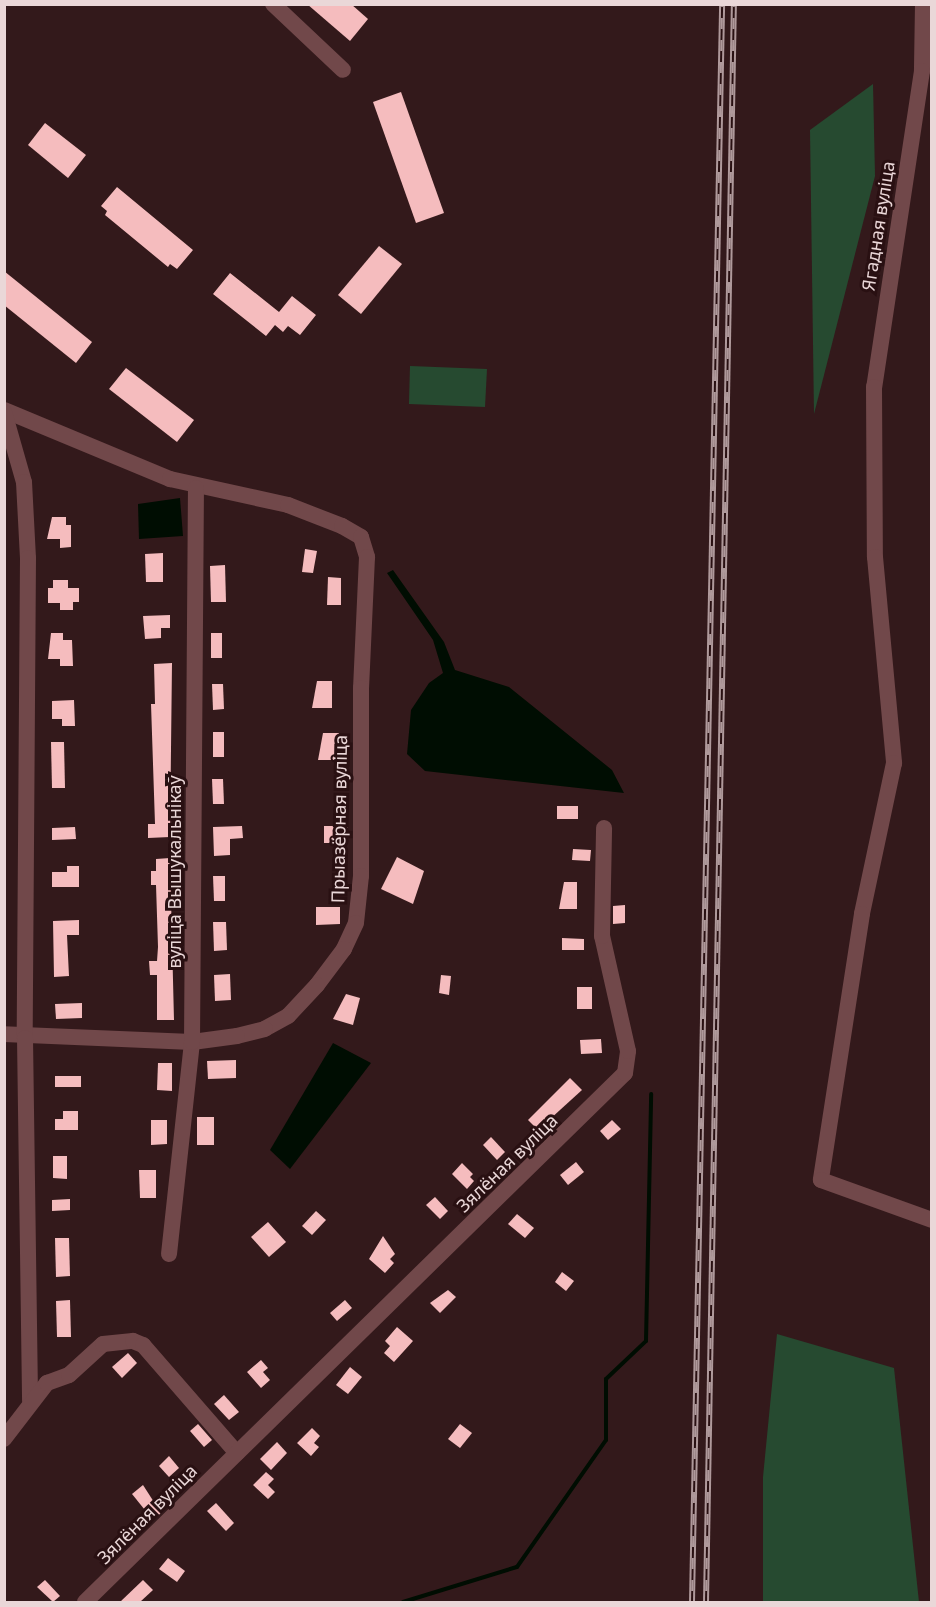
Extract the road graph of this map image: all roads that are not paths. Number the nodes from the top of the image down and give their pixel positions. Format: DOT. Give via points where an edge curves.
graph roads {
  1 [pos="273,4"];
  2 [pos="923,4"];
  3 [pos="343,70"];
  4 [pos="922,71"];
  5 [pos="932,90"];
  6 [pos="4,411"];
  7 [pos="196,488"];
  8 [pos="604,828"];
  9 [pos="4,1034"];
  10 [pos="25,1038"];
  11 [pos="192,1042"];
  12 [pos="932,1220"];
  13 [pos="169,1254"];
  14 [pos="30,1401"];
  15 [pos="4,1439"];
  16 [pos="237,1453"];
  17 [pos="85,1602"];
  1 -- 3 [label="street"];
  2 -- 4 [label="street, Ягадная вуліца"];
  4 -- 5 [label="street, Ягадная вуліца"];
  4 -- 12 [label="street, Ягадная вуліца" via="874,387 875,557 894,763 862,914 820,1180"];
  6 -- 7 [label="street"];
  6 -- 10 [label="street" via="24,482 28,558"];
  7 -- 11 [label="street, вуліца Вышукальнікаў"];
  7 -- 11 [label="street, Прыазёрная вуліца" via="288,505 361,537 367,557 361,688 361,876 356,923 344,949 288,1016 265,1029"];
  8 -- 16 [label="street, Зялёная вуліца" via="602,936 628,1051 625,1073"];
  9 -- 10 [label="street, Прыазёрная вуліца"];
  10 -- 11 [label="street, Прыазёрная вуліца"];
  10 -- 14 [label="street"];
  11 -- 13 [label="street, вуліца Вышукальнікаў"];
  14 -- 15 [label="street"];
  14 -- 16 [label="street" via="47,1383 69,1375 103,1344 133,1341 143,1345"];
  16 -- 17 [label="street, Зялёная вуліца"];
}
